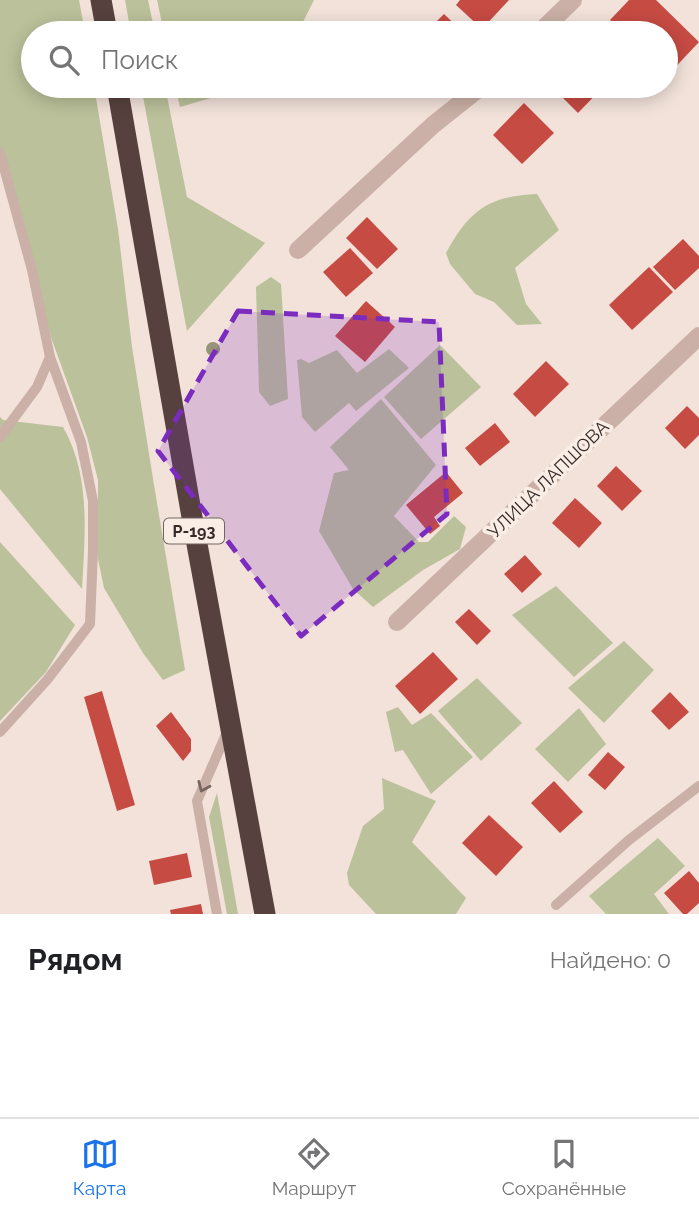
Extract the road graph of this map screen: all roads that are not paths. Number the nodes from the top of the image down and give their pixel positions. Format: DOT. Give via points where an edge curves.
graph roads {
  1 [pos="101,0"];
  2 [pos="573,0"];
  3 [pos="105,21"];
  4 [pos="551,21"];
  5 [pos="119,98"];
  6 [pos="467,98"];
  7 [pos="0,153"];
  8 [pos="298,250"];
  9 [pos="699,335"];
  10 [pos="50,357"];
  11 [pos="0,436"];
  12 [pos="397,622"];
  13 [pos="230,724"];
  14 [pos="0,732"];
  15 [pos="699,786"];
  16 [pos="556,905"];
  17 [pos="217,914"];
  18 [pos="264,914"];
  1 -- 3 [label="highway"];
  2 -- 4 [label="street"];
  5 -- 13 [label="highway, Р-193"];
  6 -- 8 [label="street"];
  7 -- 10 [label="lane"];
  9 -- 12 [label="street, УЛИЦА ЛАПШОВА"];
  10 -- 11 [label="lane" via="37,387"];
  10 -- 14 [label="lane" via="81,442 93,502 90,624"];
  13 -- 17 [label="lane, one-way" via="197,800"];
  13 -- 18 [label="highway, Р-193"];
  15 -- 16 [label="lane"];
}
